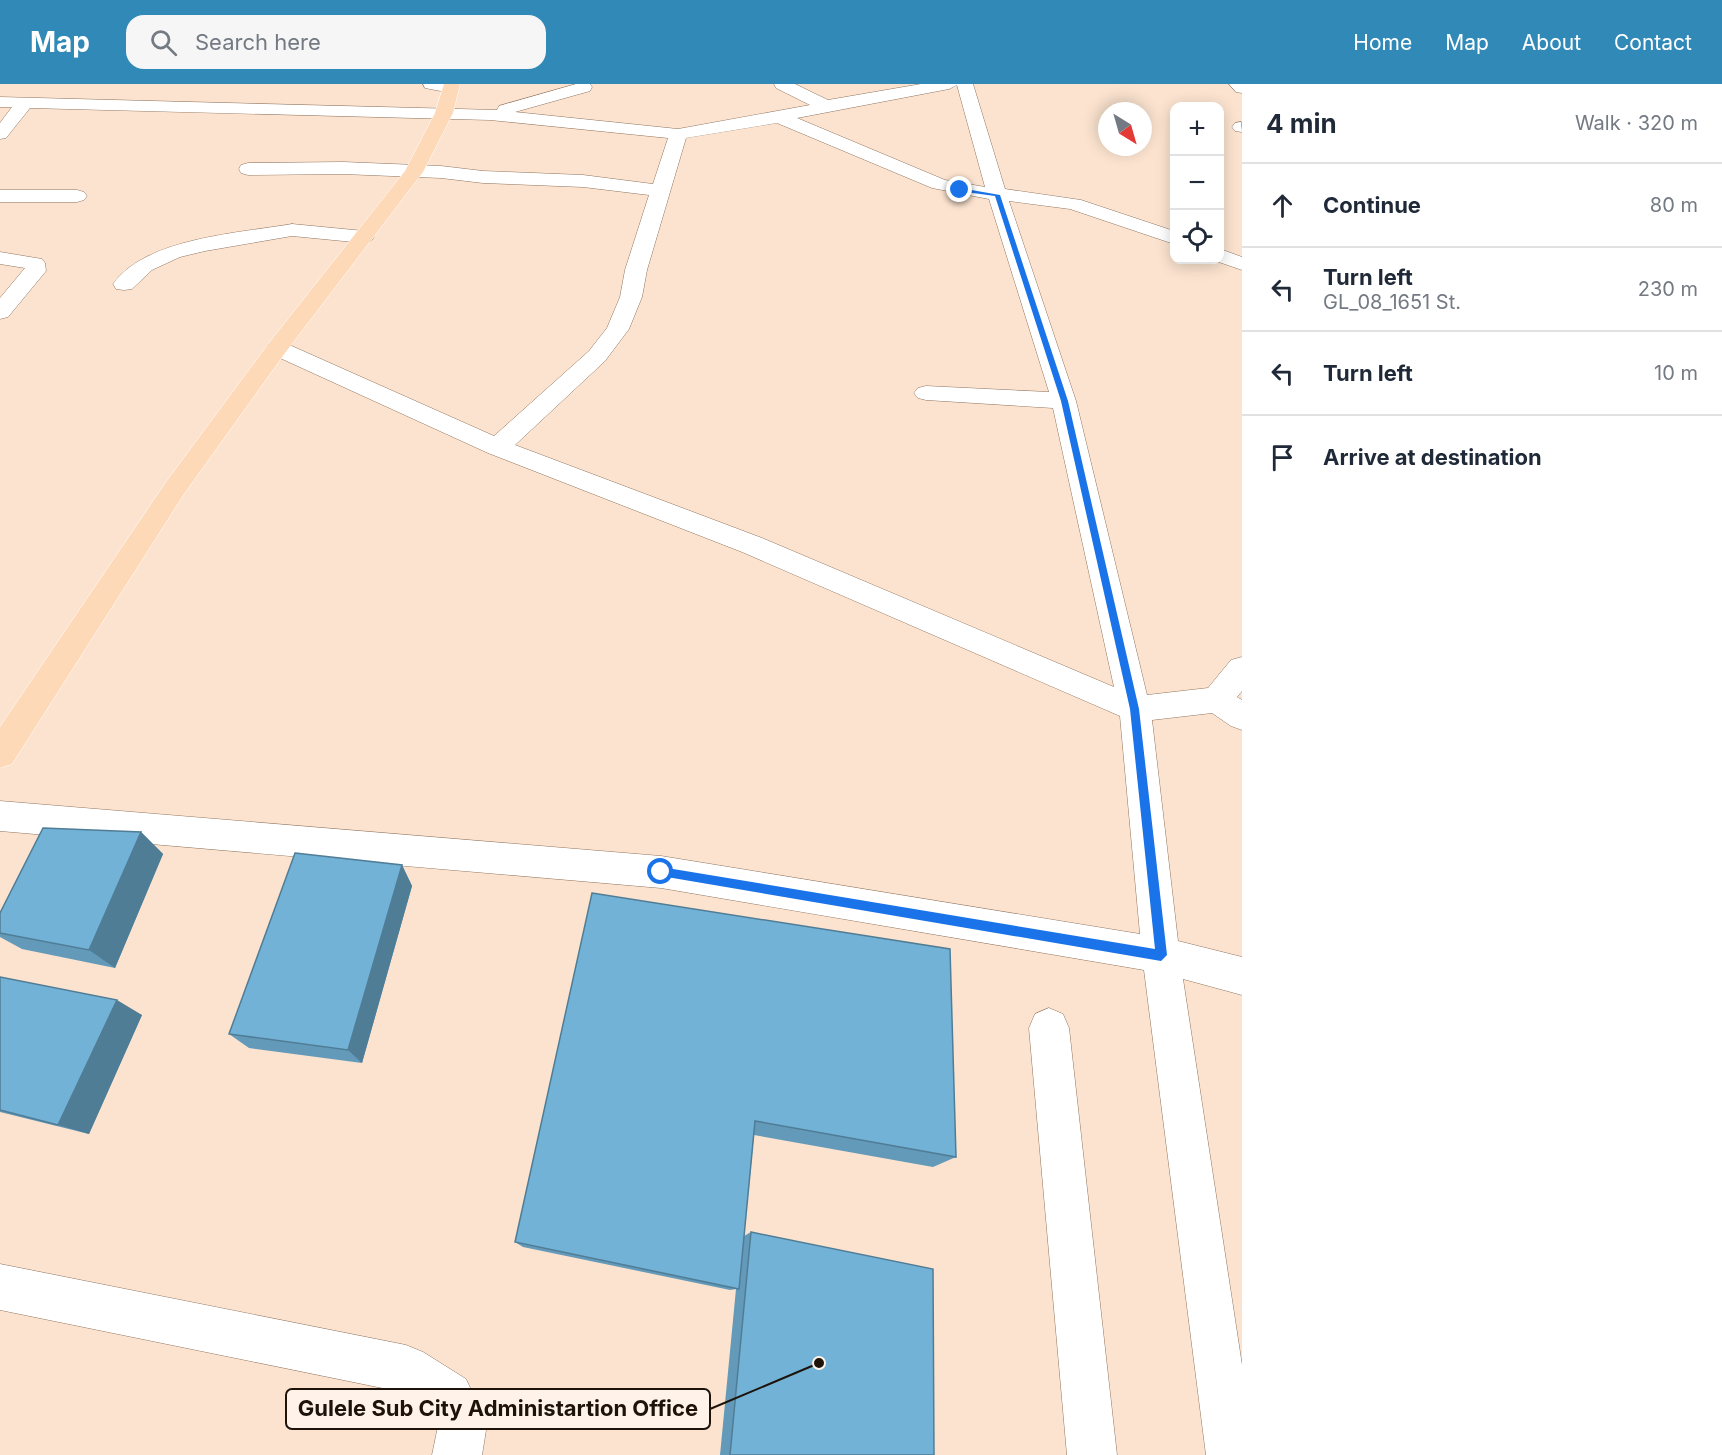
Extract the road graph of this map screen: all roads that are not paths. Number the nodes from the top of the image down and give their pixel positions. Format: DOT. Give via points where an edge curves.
graph roads {
  1 [pos="782,84"];
  2 [pos="949,84"];
  3 [pos="965,84"];
  4 [pos="1237,84"];
  5 [pos="445,85"];
  6 [pos="584,87"];
  7 [pos="1242,88"];
  8 [pos="0,102"];
  9 [pos="24,104"];
  10 [pos="826,106"];
  11 [pos="444,113"];
  12 [pos="490,115"];
  13 [pos="779,117"];
  14 [pos="0,134"];
  15 [pos="678,134"];
  16 [pos="248,169"];
  17 [pos="414,172"];
  18 [pos="660,191"];
  19 [pos="997,195"];
  20 [pos="0,196"];
  21 [pos="77,196"];
  22 [pos="364,237"];
  23 [pos="1170,237"];
  24 [pos="0,258"];
  25 [pos="124,284"];
  26 [pos="0,312"];
  27 [pos="277,348"];
  28 [pos="926,393"];
  29 [pos="1064,401"];
  30 [pos="497,447"];
  31 [pos="1242,669"];
  32 [pos="1135,709"];
  33 [pos="1229,709"];
  34 [pos="0,754"];
  35 [pos="0,816"];
  36 [pos="1161,955"];
  37 [pos="1242,976"];
  38 [pos="1049,1028"];
  39 [pos="0,1287"];
  40 [pos="1233,1398"];
  41 [pos="457,1455"];
  42 [pos="1092,1455"];
  43 [pos="1231,1455"];
  1 -- 10 [label="street"];
  2 -- 10 [label="street"];
  3 -- 19 [label="street"];
  4 -- 7 [label="street"];
  5 -- 11 [label="main road"];
  6 -- 12 [label="street"];
  8 -- 9 [label="street"];
  9 -- 11 [label="street"];
  9 -- 14 [label="street"];
  10 -- 13 [label="street"];
  11 -- 12 [label="street"];
  11 -- 17 [label="main road"];
  12 -- 15 [label="street"];
  13 -- 15 [label="street"];
  13 -- 19 [label="street" via="939,184"];
  15 -- 18 [label="street"];
  16 -- 17 [label="street"];
  17 -- 18 [label="street" via="562,179"];
  17 -- 22 [label="main road"];
  18 -- 30 [label="street" via="631,297 618,329 597,356"];
  19 -- 23 [label="street" via="1059,201"];
  19 -- 29 [label="street"];
  20 -- 21 [label="street"];
  22 -- 25 [label="street" via="292,230 204,245 145,266"];
  22 -- 27 [label="main road"];
  24 -- 26 [label="street" via="35,263 34,271"];
  27 -- 30 [label="street"];
  27 -- 34 [label="main road" via="175,488"];
  28 -- 29 [label="street"];
  29 -- 32 [label="street"];
  30 -- 32 [label="street" via="752,545"];
  31 -- 33 [label="street"];
  32 -- 33 [label="street"];
  32 -- 36 [label="street"];
  35 -- 36 [label="street" via="661,872"];
  36 -- 37 [label="street"];
  36 -- 40 [label="street"];
  38 -- 42 [label="street"];
  39 -- 41 [label="street" via="406,1369 449,1396 464,1424"];
  40 -- 43 [label="street"];
}
